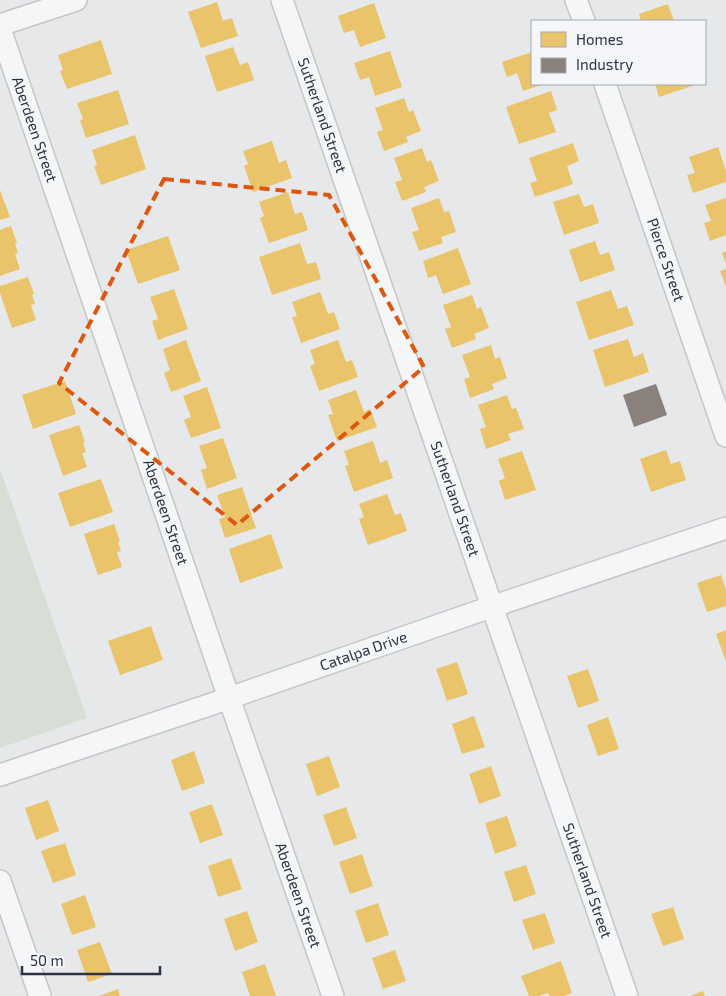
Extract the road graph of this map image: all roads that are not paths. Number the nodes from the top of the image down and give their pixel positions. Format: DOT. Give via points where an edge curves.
graph roads {
  1 [pos="76,0"];
  2 [pos="282,0"];
  3 [pos="576,0"];
  4 [pos="584,20"];
  5 [pos="0,27"];
  6 [pos="605,85"];
  7 [pos="726,436"];
  8 [pos="726,528"];
  9 [pos="491,607"];
  10 [pos="229,698"];
  11 [pos="0,775"];
  12 [pos="0,881"];
  13 [pos="40,996"];
  14 [pos="334,996"];
  15 [pos="627,996"];
  1 -- 5 [label="street"];
  2 -- 9 [label="street, Sutherland Street"];
  3 -- 4 [label="street"];
  5 -- 10 [label="street, Aberdeen Street"];
  6 -- 7 [label="street, Pierce Street"];
  8 -- 9 [label="street, Catalpa Drive"];
  9 -- 10 [label="street, Catalpa Drive"];
  9 -- 15 [label="street, Sutherland Street"];
  10 -- 11 [label="street, Catalpa Drive"];
  10 -- 14 [label="street, Aberdeen Street"];
  12 -- 13 [label="street"];
}
